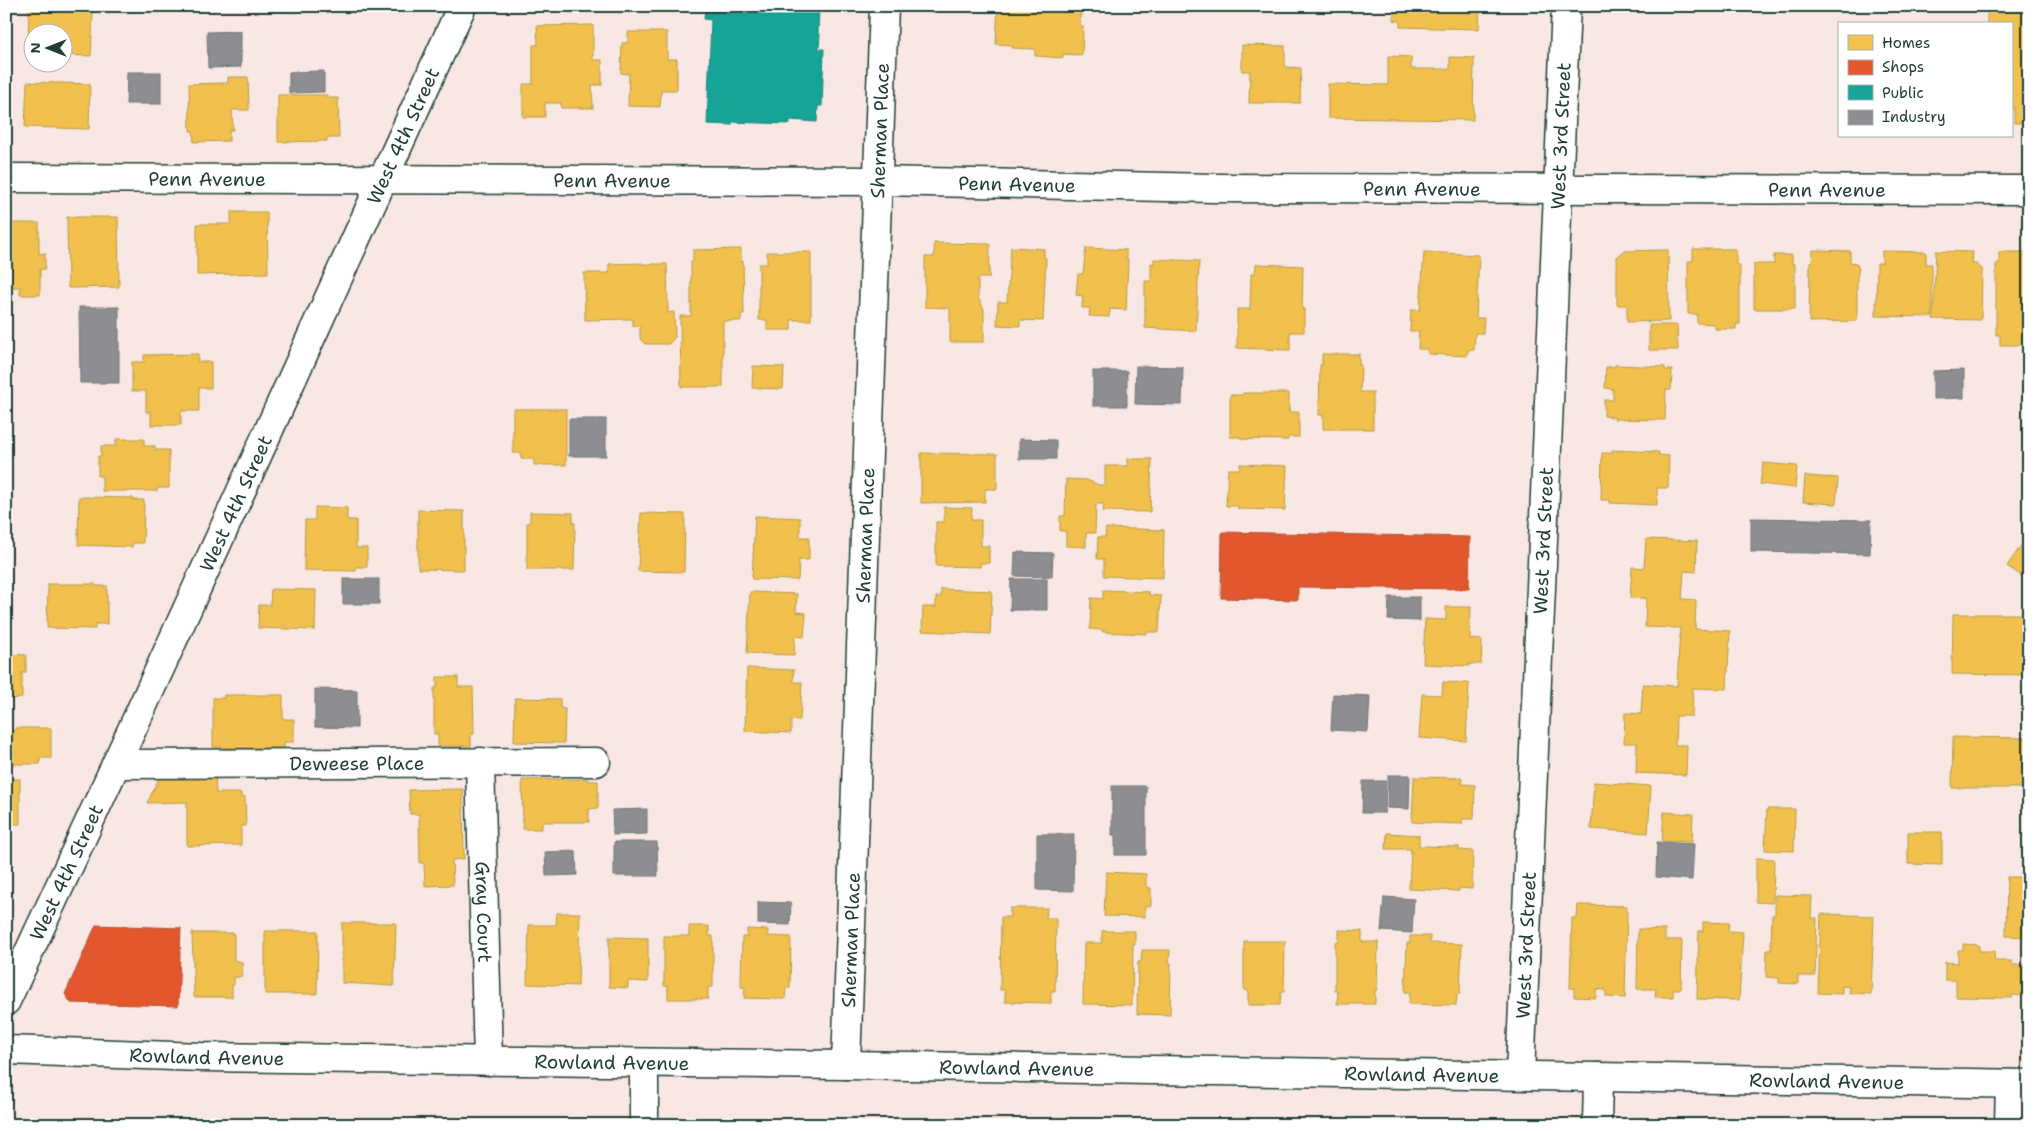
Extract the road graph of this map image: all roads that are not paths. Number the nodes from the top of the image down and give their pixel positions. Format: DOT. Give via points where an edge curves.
graph roads {
  1 [pos="462,6"];
  2 [pos="884,6"];
  3 [pos="1566,6"];
  4 [pos="6,178"];
  5 [pos="384,178"];
  6 [pos="877,181"];
  7 [pos="1558,188"];
  8 [pos="2029,190"];
  9 [pos="480,762"];
  10 [pos="596,762"];
  11 [pos="118,764"];
  12 [pos="6,1002"];
  13 [pos="6,1050"];
  14 [pos="488,1061"];
  15 [pos="644,1064"];
  16 [pos="846,1065"];
  17 [pos="1520,1075"];
  18 [pos="1598,1077"];
  19 [pos="2019,1084"];
  20 [pos="644,1125"];
  21 [pos="1597,1125"];
  22 [pos="2009,1125"];
  1 -- 5 [label="street, West 4th Street"];
  2 -- 6 [label="street, Sherman Place"];
  3 -- 7 [label="street, West 3rd Street"];
  4 -- 5 [label="street, Penn Avenue"];
  5 -- 6 [label="street, Penn Avenue"];
  5 -- 11 [label="street, West 4th Street"];
  6 -- 7 [label="street, Penn Avenue" via="1214,188"];
  6 -- 16 [label="street, Sherman Place"];
  7 -- 8 [label="street, Penn Avenue"];
  7 -- 17 [label="street, West 3rd Street"];
  9 -- 10 [label="street, Deweese Place"];
  9 -- 11 [label="street, Deweese Place"];
  9 -- 14 [label="street, Gray Court"];
  11 -- 12 [label="street, West 4th Street"];
  13 -- 14 [label="street, Rowland Avenue"];
  14 -- 15 [label="street, Rowland Avenue"];
  15 -- 16 [label="street, Rowland Avenue"];
  15 -- 20 [label="street"];
  16 -- 17 [label="street, Rowland Avenue"];
  17 -- 18 [label="street, Rowland Avenue"];
  18 -- 19 [label="street, Rowland Avenue"];
  18 -- 21 [label="street"];
  19 -- 22 [label="street"];
}
